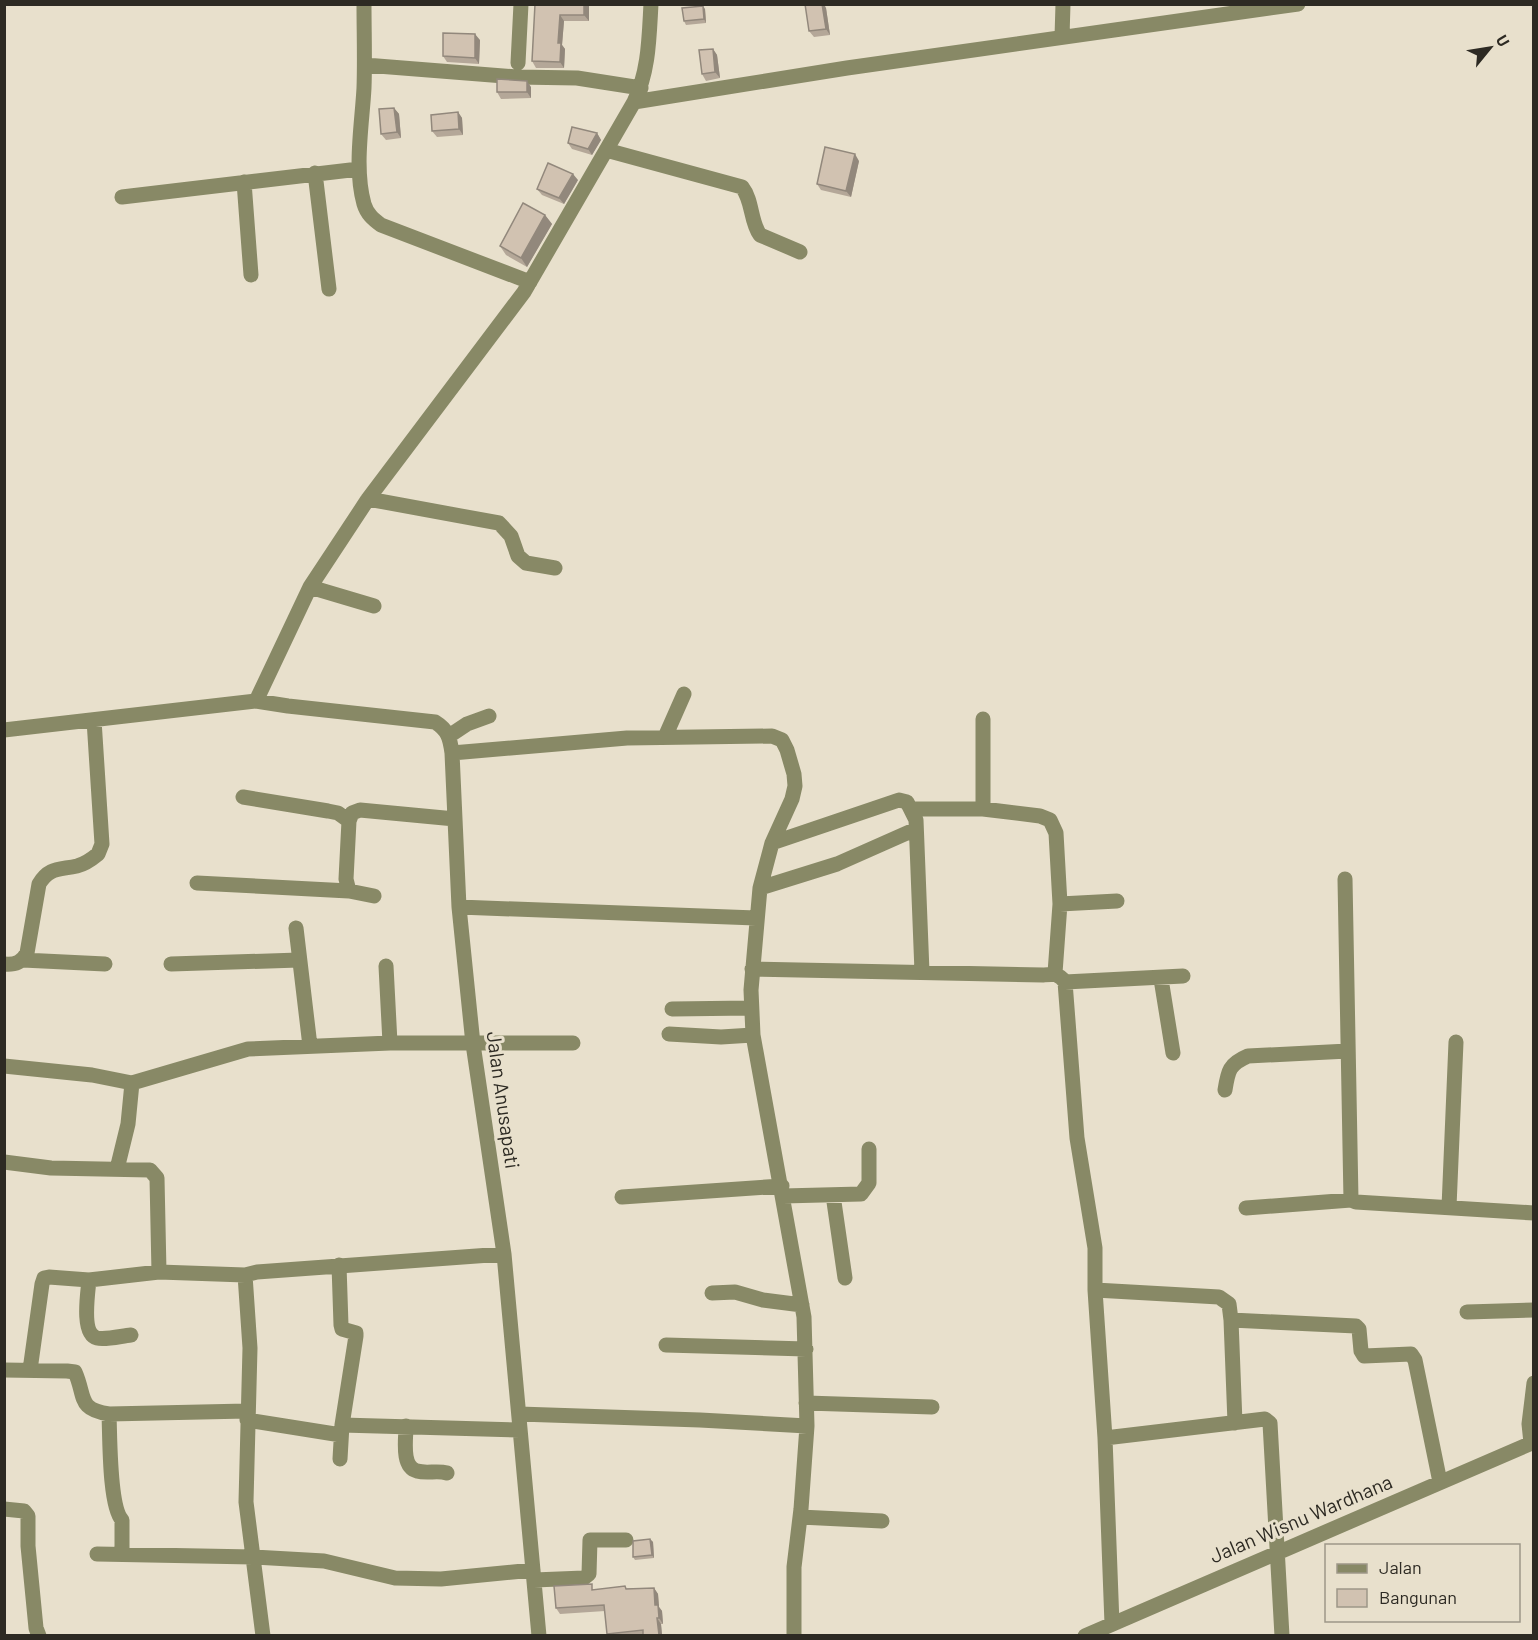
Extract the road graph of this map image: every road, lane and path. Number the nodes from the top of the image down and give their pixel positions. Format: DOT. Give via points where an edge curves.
graph roads {
  1 [pos="363,4"];
  2 [pos="521,4"];
  3 [pos="651,4"];
  4 [pos="1063,4"];
  5 [pos="1298,4"];
  6 [pos="1062,37"];
  7 [pos="518,63"];
  8 [pos="365,65"];
  9 [pos="638,94"];
  10 [pos="606,150"];
  11 [pos="359,169"];
  12 [pos="315,173"];
  13 [pos="244,182"];
  14 [pos="122,197"];
  15 [pos="800,252"];
  16 [pos="251,276"];
  17 [pos="530,282"];
  18 [pos="329,289"];
  19 [pos="368,499"];
  20 [pos="555,568"];
  21 [pos="310,587"];
  22 [pos="374,606"];
  23 [pos="684,694"];
  24 [pos="261,701"];
  25 [pos="489,716"];
  26 [pos="983,719"];
  27 [pos="94,720"];
  28 [pos="4,730"];
  29 [pos="449,736"];
  30 [pos="665,737"];
  31 [pos="452,753"];
  32 [pos="243,797"];
  33 [pos="912,809"];
  34 [pos="983,809"];
  35 [pos="455,819"];
  36 [pos="349,821"];
  37 [pos="916,829"];
  38 [pos="772,843"];
  39 [pos="1344,879"];
  40 [pos="197,883"];
  41 [pos="760,888"];
  42 [pos="349,891"];
  43 [pos="374,896"];
  44 [pos="1117,900"];
  45 [pos="1060,904"];
  46 [pos="459,908"];
  47 [pos="756,918"];
  48 [pos="296,928"];
  49 [pos="23,960"];
  50 [pos="299,960"];
  51 [pos="4,964"];
  52 [pos="105,964"];
  53 [pos="171,964"];
  54 [pos="386,966"];
  55 [pos="752,969"];
  56 [pos="922,972"];
  57 [pos="1183,976"];
  58 [pos="1060,978"];
  59 [pos="1161,979"];
  60 [pos="750,1008"];
  61 [pos="672,1009"];
  62 [pos="669,1034"];
  63 [pos="753,1035"];
  64 [pos="1456,1042"];
  65 [pos="390,1043"];
  66 [pos="573,1043"];
  67 [pos="473,1044"];
  68 [pos="310,1046"];
  69 [pos="1348,1051"];
  70 [pos="1173,1053"];
  71 [pos="4,1066"];
  72 [pos="132,1083"];
  73 [pos="1225,1090"];
  74 [pos="869,1149"];
  75 [pos="4,1162"];
  76 [pos="117,1169"];
  77 [pos="783,1191"];
  78 [pos="833,1195"];
  79 [pos="621,1197"];
  80 [pos="1351,1200"];
  81 [pos="1449,1207"];
  82 [pos="1246,1208"];
  83 [pos="1533,1213"];
  84 [pos="504,1254"];
  85 [pos="339,1265"];
  86 [pos="159,1272"];
  87 [pos="245,1275"];
  88 [pos="845,1278"];
  89 [pos="89,1280"];
  90 [pos="1095,1290"];
  91 [pos="712,1293"];
  92 [pos="802,1305"];
  93 [pos="1533,1310"];
  94 [pos="1467,1312"];
  95 [pos="1231,1320"];
  96 [pos="131,1335"];
  97 [pos="666,1345"];
  98 [pos="806,1349"];
  99 [pos="4,1370"];
  100 [pos="30,1370"];
  101 [pos="1533,1383"];
  102 [pos="806,1403"];
  103 [pos="932,1407"];
  104 [pos="109,1414"];
  105 [pos="247,1415"];
  106 [pos="519,1422"];
  107 [pos="1235,1423"];
  108 [pos="406,1426"];
  109 [pos="807,1426"];
  110 [pos="341,1430"];
  111 [pos="1105,1438"];
  112 [pos="1532,1442"];
  113 [pos="340,1459"];
  114 [pos="447,1473"];
  115 [pos="1440,1482"];
  116 [pos="4,1509"];
  117 [pos="800,1517"];
  118 [pos="882,1521"];
  119 [pos="626,1540"];
  120 [pos="1277,1553"];
  121 [pos="97,1554"];
  122 [pos="122,1554"];
  123 [pos="253,1557"];
  124 [pos="533,1575"];
  125 [pos="1112,1624"];
  126 [pos="39,1635"];
  127 [pos="263,1635"];
  128 [pos="539,1635"];
  129 [pos="794,1635"];
  130 [pos="1085,1635"];
  131 [pos="1282,1635"];
  1 -- 8 [label="street"];
  2 -- 7 [label="street"];
  3 -- 9 [label="street" via="646,68"];
  4 -- 6 [label="street"];
  5 -- 6 [label="street"];
  6 -- 9 [label="street"];
  8 -- 9 [label="street" via="577,78"];
  8 -- 11 [label="street"];
  9 -- 10 [label="street"];
  10 -- 15 [label="street" via="742,187 760,236"];
  10 -- 17 [label="street"];
  11 -- 12 [label="street"];
  11 -- 17 [label="street" via="367,212 381,225"];
  12 -- 13 [label="street"];
  12 -- 18 [label="street"];
  13 -- 14 [label="street"];
  13 -- 16 [label="street"];
  17 -- 19 [label="street"];
  19 -- 20 [label="street" via="499,523 526,563"];
  19 -- 21 [label="street"];
  21 -- 22 [label="street"];
  21 -- 24 [label="street"];
  23 -- 30 [label="street"];
  24 -- 27 [label="street"];
  24 -- 29 [label="street" via="435,722"];
  25 -- 29 [label="street"];
  26 -- 34 [label="street"];
  27 -- 28 [label="street"];
  27 -- 49 [label="street" via="102,844 99,854 89,862 45,874 39,884"];
  29 -- 31 [label="street, Jalan Anusapati"];
  30 -- 31 [label="street"];
  30 -- 38 [label="street" via="772,736 782,740 795,786"];
  31 -- 35 [label="street, Jalan Anusapati"];
  32 -- 36 [label="street" via="338,813"];
  33 -- 34 [label="street"];
  33 -- 37 [label="street"];
  33 -- 38 [label="street" via="899,800"];
  34 -- 45 [label="street" via="1050,820 1056,833"];
  35 -- 36 [label="street" via="360,810 352,813"];
  35 -- 46 [label="street, Jalan Anusapati"];
  36 -- 42 [label="street"];
  37 -- 41 [label="street" via="837,864"];
  37 -- 56 [label="street"];
  38 -- 41 [label="street"];
  39 -- 69 [label="street"];
  40 -- 42 [label="street"];
  41 -- 47 [label="street"];
  42 -- 43 [label="street"];
  44 -- 45 [label="street"];
  45 -- 58 [label="street"];
  46 -- 47 [label="street"];
  46 -- 67 [label="street, Jalan Anusapati"];
  47 -- 55 [label="street"];
  48 -- 50 [label="street"];
  49 -- 51 [label="street"];
  49 -- 52 [label="street"];
  50 -- 53 [label="street"];
  50 -- 68 [label="street"];
  54 -- 65 [label="street"];
  55 -- 56 [label="street"];
  55 -- 60 [label="street"];
  56 -- 58 [label="street"];
  57 -- 59 [label="street"];
  58 -- 59 [label="street"];
  58 -- 90 [label="street" via="1077,1138 1095,1248"];
  59 -- 70 [label="street"];
  60 -- 61 [label="street"];
  60 -- 63 [label="street"];
  62 -- 63 [label="street"];
  63 -- 77 [label="street"];
  64 -- 81 [label="street"];
  65 -- 67 [label="street"];
  65 -- 68 [label="street"];
  66 -- 67 [label="street"];
  67 -- 84 [label="street, Jalan Anusapati"];
  68 -- 72 [label="street" via="248,1049"];
  69 -- 73 [label="street" via="1248,1056 1236,1061 1228,1071"];
  69 -- 80 [label="street"];
  71 -- 72 [label="street"];
  72 -- 76 [label="street" via="128,1124"];
  74 -- 78 [label="street" via="870,1183 865,1191"];
  75 -- 76 [label="street"];
  76 -- 86 [label="street" via="150,1170 157,1178"];
  77 -- 78 [label="street"];
  77 -- 79 [label="street"];
  77 -- 92 [label="street"];
  78 -- 88 [label="street"];
  80 -- 81 [label="street"];
  80 -- 82 [label="street"];
  81 -- 83 [label="street"];
  84 -- 85 [label="street"];
  84 -- 106 [label="street, Jalan Anusapati"];
  85 -- 87 [label="street"];
  85 -- 110 [label="street" via="341,1325 342,1329 356,1333"];
  86 -- 87 [label="street"];
  86 -- 89 [label="street"];
  87 -- 105 [label="street" via="250,1347"];
  89 -- 96 [label="street" via="87,1324 93,1336"];
  89 -- 100 [label="street" via="44,1278"];
  90 -- 95 [label="street" via="1223,1298 1229,1304"];
  90 -- 111 [label="street"];
  91 -- 92 [label="street" via="735,1292"];
  92 -- 98 [label="street"];
  93 -- 94 [label="street"];
  95 -- 107 [label="street"];
  95 -- 115 [label="street" via="1347,1318 1359,1329 1364,1356 1411,1354"];
  97 -- 98 [label="street"];
  98 -- 102 [label="street"];
  99 -- 100 [label="street"];
  100 -- 104 [label="street" via="75,1372 88,1408"];
  101 -- 112 [label="street" via="1529,1424"];
  102 -- 103 [label="street"];
  102 -- 109 [label="street"];
  104 -- 105 [label="street"];
  104 -- 122 [label="street" via="114,1496 117,1516 122,1520"];
  105 -- 110 [label="street"];
  105 -- 123 [label="street" via="246,1502"];
  106 -- 108 [label="street"];
  106 -- 109 [label="street" via="700,1420"];
  106 -- 124 [label="street, Jalan Anusapati"];
  107 -- 111 [label="street"];
  107 -- 120 [label="street" via="1265,1419 1270,1423"];
  108 -- 110 [label="street"];
  108 -- 114 [label="street" via="407,1462 411,1468 417,1472"];
  109 -- 117 [label="street"];
  110 -- 113 [label="street"];
  111 -- 125 [label="street"];
  112 -- 115 [label="street, Jalan Wisnu Wardhana"];
  115 -- 120 [label="street, Jalan Wisnu Wardhana"];
  116 -- 126 [label="street" via="24,1511 28,1516"];
  117 -- 118 [label="street"];
  117 -- 129 [label="street" via="794,1567"];
  119 -- 124 [label="street" via="590,1540 589,1574 584,1578"];
  120 -- 125 [label="street, Jalan Wisnu Wardhana"];
  120 -- 131 [label="street"];
  121 -- 122 [label="street"];
  122 -- 123 [label="street"];
  123 -- 124 [label="street" via="324,1561 395,1578"];
  123 -- 127 [label="street"];
  124 -- 128 [label="street, Jalan Anusapati"];
  125 -- 130 [label="street, Jalan Wisnu Wardhana"];
}
